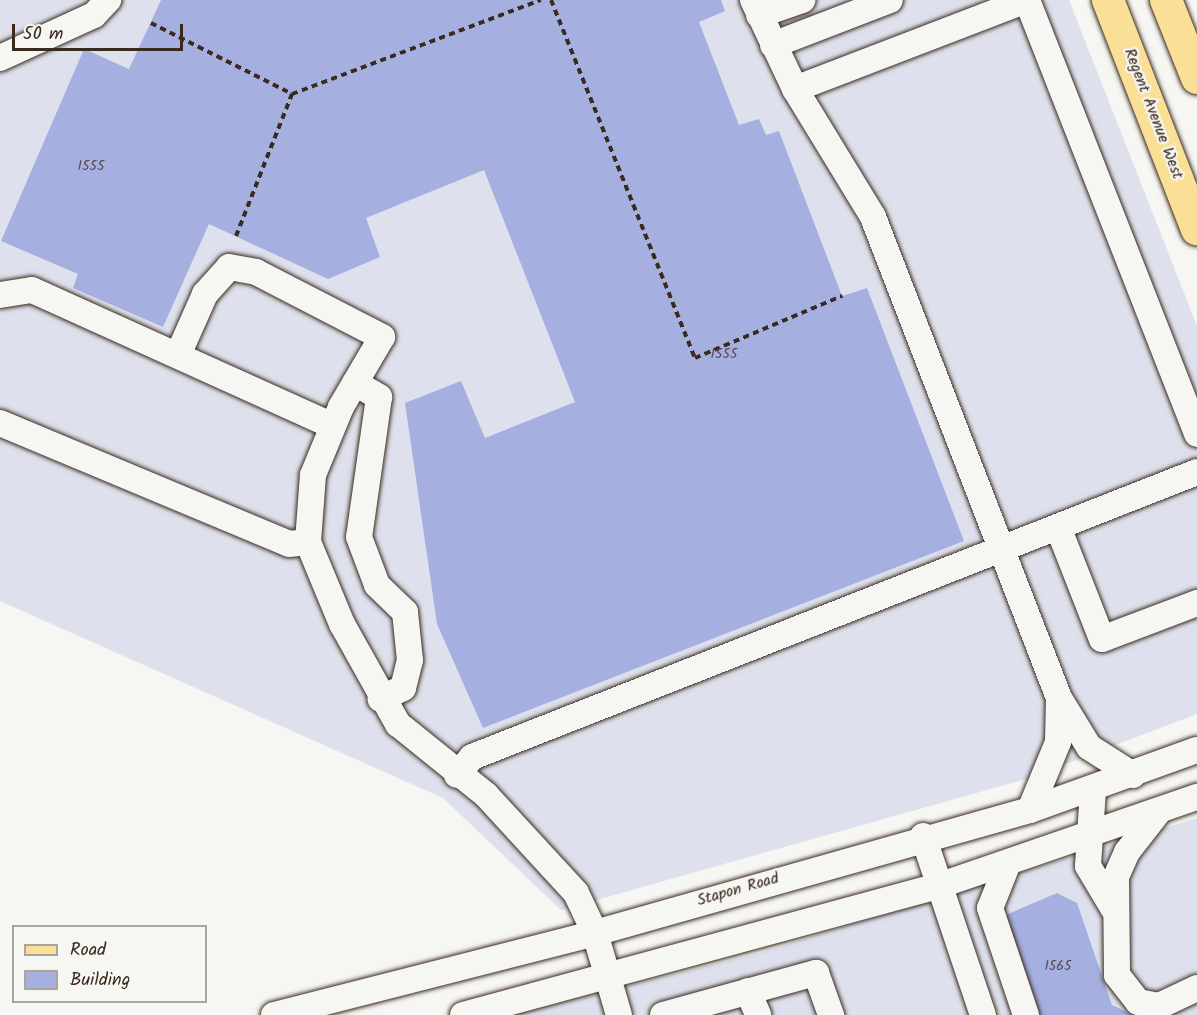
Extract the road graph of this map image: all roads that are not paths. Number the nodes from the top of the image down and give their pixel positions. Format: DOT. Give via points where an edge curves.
graph roads {
  1 [pos="108,0"];
  2 [pos="802,0"];
  3 [pos="890,0"];
  4 [pos="1027,0"];
  5 [pos="1108,0"];
  6 [pos="1166,0"];
  7 [pos="756,7"];
  8 [pos="773,45"];
  9 [pos="0,58"];
  10 [pos="1197,78"];
  11 [pos="795,89"];
  12 [pos="1197,229"];
  13 [pos="0,295"];
  14 [pos="178,355"];
  15 [pos="355,383"];
  16 [pos="0,423"];
  17 [pos="333,426"];
  18 [pos="1197,434"];
  19 [pos="1197,472"];
  20 [pos="1058,527"];
  21 [pos="308,542"];
  22 [pos="1001,550"];
  23 [pos="1197,603"];
  24 [pos="1059,698"];
  25 [pos="380,699"];
  26 [pos="1197,750"];
  27 [pos="457,775"];
  28 [pos="1133,775"];
  29 [pos="1093,790"];
  30 [pos="1197,797"];
  31 [pos="1030,810"];
  32 [pos="1159,811"];
  33 [pos="923,836"];
  34 [pos="1086,837"];
  35 [pos="1008,863"];
  36 [pos="941,885"];
  37 [pos="1113,908"];
  38 [pos="595,933"];
  39 [pos="608,979"];
  40 [pos="1197,988"];
  41 [pos="748,991"];
  42 [pos="690,1011"];
  43 [pos="274,1015"];
  44 [pos="463,1015"];
  45 [pos="619,1015"];
  46 [pos="663,1015"];
  47 [pos="758,1015"];
  48 [pos="831,1015"];
  49 [pos="983,1015"];
  50 [pos="1026,1015"];
  1 -- 9 [label="street" via="93,15"];
  2 -- 7 [label="street"];
  3 -- 8 [label="street"];
  4 -- 11 [label="street"];
  4 -- 18 [label="street"];
  5 -- 12 [label="main road, Regent Avenue West"];
  6 -- 10 [label="main road"];
  7 -- 8 [label="street"];
  8 -- 11 [label="street"];
  11 -- 22 [label="street" via="873,217"];
  13 -- 14 [label="street" via="32,290"];
  14 -- 15 [label="street" via="215,277 229,267 243,268 382,337"];
  14 -- 17 [label="street"];
  15 -- 17 [label="street"];
  15 -- 25 [label="street" via="379,397 359,537 376,585 405,612 410,660 403,688"];
  16 -- 21 [label="street" via="289,544"];
  17 -- 21 [label="street" via="313,475"];
  19 -- 20 [label="street"];
  20 -- 22 [label="street"];
  20 -- 23 [label="street" via="1102,639"];
  21 -- 25 [label="street"];
  22 -- 24 [label="street"];
  22 -- 27 [label="street" via="472,757"];
  24 -- 28 [label="street" via="1089,747"];
  24 -- 31 [label="street" via="1058,742"];
  25 -- 27 [label="street" via="398,724"];
  26 -- 28 [label="street, Stapon Road"];
  27 -- 38 [label="street" via="486,795 554,866 576,893"];
  28 -- 29 [label="street, Stapon Road"];
  29 -- 31 [label="street, Stapon Road"];
  29 -- 34 [label="street"];
  30 -- 32 [label="street"];
  31 -- 33 [label="street, Stapon Road"];
  32 -- 34 [label="street"];
  32 -- 37 [label="street" via="1127,852"];
  33 -- 36 [label="street"];
  33 -- 38 [label="street, Stapon Road"];
  34 -- 35 [label="street"];
  34 -- 37 [label="street" via="1088,866"];
  35 -- 36 [label="street"];
  35 -- 50 [label="street" via="990,908"];
  36 -- 39 [label="street"];
  36 -- 49 [label="street"];
  37 -- 40 [label="street" via="1117,975 1126,993 1159,1006"];
  38 -- 39 [label="street"];
  38 -- 43 [label="street, Stapon Road"];
  39 -- 44 [label="street"];
  39 -- 45 [label="street"];
  41 -- 42 [label="street"];
  41 -- 47 [label="street"];
  41 -- 48 [label="street" via="816,973"];
  42 -- 46 [label="street"];
}
